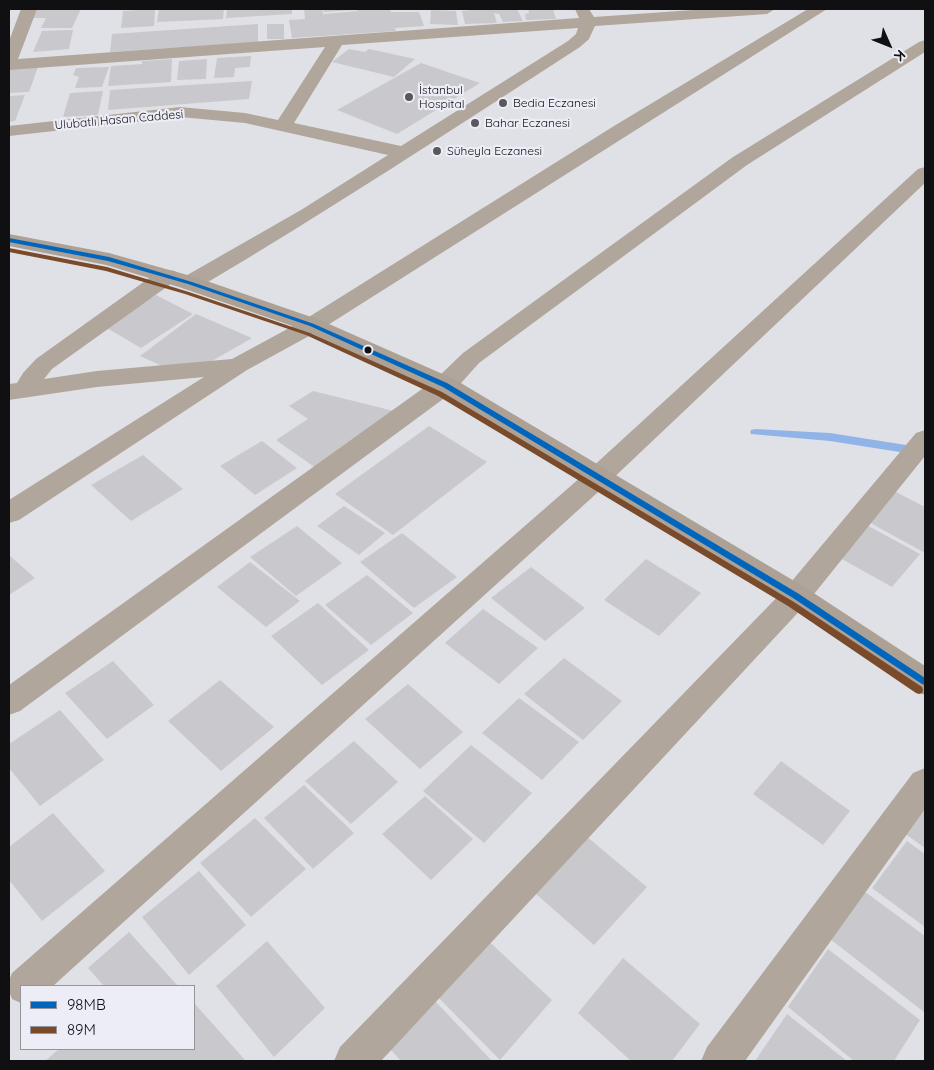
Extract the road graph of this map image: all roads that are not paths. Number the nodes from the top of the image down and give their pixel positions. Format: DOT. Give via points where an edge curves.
graph roads {
  1 [pos="33,9"];
  2 [pos="766,9"];
  3 [pos="819,9"];
  4 [pos="9,10"];
  5 [pos="585,15"];
  6 [pos="337,40"];
  7 [pos="925,46"];
  8 [pos="9,64"];
  9 [pos="283,126"];
  10 [pos="9,131"];
  11 [pos="406,152"];
  12 [pos="925,174"];
  13 [pos="9,240"];
  14 [pos="179,280"];
  15 [pos="312,325"];
  16 [pos="239,365"];
  17 [pos="445,385"];
  18 [pos="17,391"];
  19 [pos="916,451"];
  20 [pos="598,477"];
  21 [pos="9,513"];
  22 [pos="796,596"];
  23 [pos="925,682"];
  24 [pos="9,702"];
  25 [pos="925,783"];
  26 [pos="26,985"];
  27 [pos="20,990"];
  28 [pos="9,1000"];
  29 [pos="354,1061"];
  30 [pos="721,1061"];
  1 -- 4 [label="street"];
  1 -- 8 [label="street"];
  2 -- 5 [label="street"];
  3 -- 15 [label="street" via="620,130"];
  5 -- 6 [label="street"];
  5 -- 11 [label="street" via="583,36 574,44"];
  6 -- 8 [label="street"];
  6 -- 9 [label="street"];
  7 -- 17 [label="street" via="740,161 471,358"];
  9 -- 10 [label="street, Ulubatlı Hasan Caddesi" via="245,118 180,112"];
  9 -- 11 [label="street, Ulubatlı Hasan Caddesi"];
  11 -- 14 [label="street" via="308,214"];
  12 -- 20 [label="street"];
  13 -- 14 [label="main road" via="109,259"];
  14 -- 15 [label="main road"];
  14 -- 18 [label="street" via="44,364"];
  15 -- 16 [label="street"];
  15 -- 17 [label="main road"];
  16 -- 18 [label="street" via="97,379"];
  16 -- 21 [label="street"];
  17 -- 20 [label="main road"];
  17 -- 24 [label="street"];
  19 -- 22 [label="street"];
  20 -- 22 [label="main road"];
  20 -- 26 [label="street"];
  22 -- 23 [label="main road"];
  22 -- 29 [label="street"];
  25 -- 30 [label="street"];
  27 -- 28 [label="street"];
}
